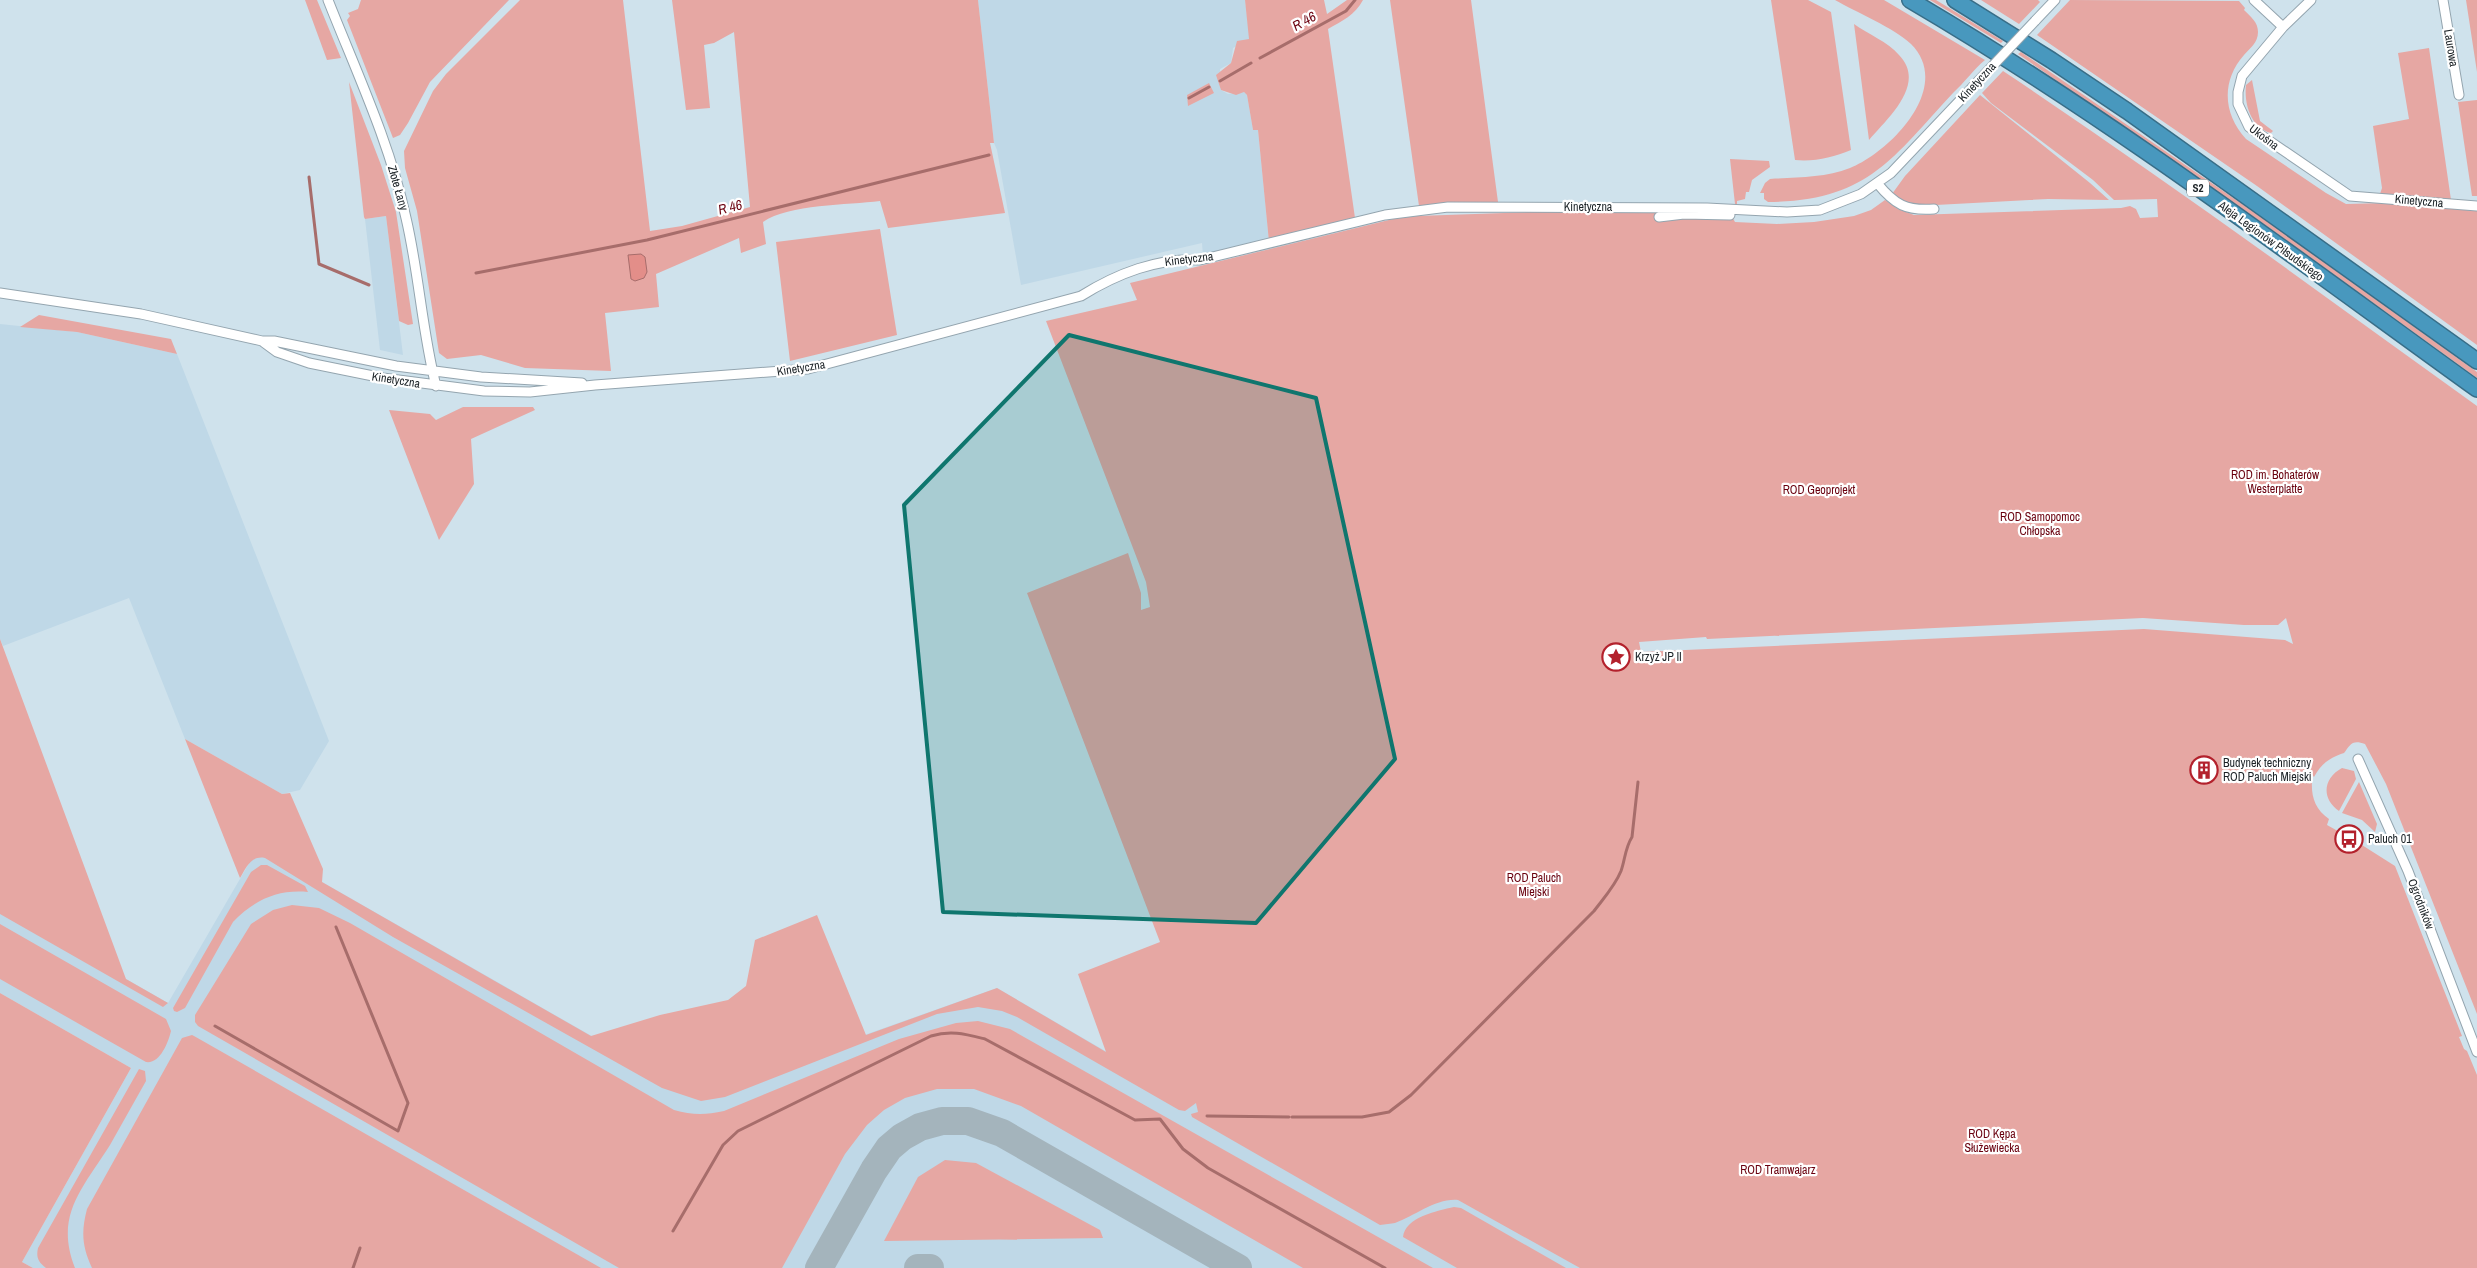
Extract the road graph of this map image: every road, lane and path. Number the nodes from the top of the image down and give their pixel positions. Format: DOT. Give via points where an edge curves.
graph roads {
  1 [pos="328,0"];
  2 [pos="1910,0"];
  3 [pos="1955,0"];
  4 [pos="2055,0"];
  5 [pos="2254,0"];
  6 [pos="2311,0"];
  7 [pos="2444,0"];
  8 [pos="2283,27"];
  9 [pos="2459,96"];
  10 [pos="1878,183"];
  11 [pos="2361,199"];
  12 [pos="2477,206"];
  13 [pos="1934,209"];
  14 [pos="1795,212"];
  15 [pos="1659,217"];
  16 [pos="0,293"];
  17 [pos="262,342"];
  18 [pos="2477,361"];
  19 [pos="432,371"];
  20 [pos="595,385"];
  21 [pos="436,386"];
  22 [pos="2477,389"];
  23 [pos="2358,759"];
  24 [pos="2477,1052"];
  1 -- 19 [label="street, Złote Łany" via="396,176 407,219"];
  2 -- 22 [label="highway, Aleja Legionów Piłsudskiego / S2" via="1983,43 2133,142"];
  3 -- 18 [label="highway, Aleja Legionów Piłsudskiego / S2" via="2127,111"];
  4 -- 10 [label="street, Kinetyczna, bridge" via="1901,163"];
  5 -- 8 [label="street"];
  6 -- 8 [label="street, Ukośna"];
  7 -- 9 [label="street, Laurowa"];
  8 -- 11 [label="street, Ukośna" via="2242,76 2237,98 2243,119 2255,133 2343,194"];
  10 -- 13 [label="street" via="1900,205"];
  10 -- 14 [label="street, Kinetyczna" via="1861,194 1820,210"];
  11 -- 12 [label="street, Kinetyczna" via="2409,199"];
  14 -- 15 [label="street, Kinetyczna"];
  14 -- 20 [label="street, Kinetyczna" via="1697,208 1424,209 1385,215 1200,260 1179,259 1161,263 1106,282 1081,296 817,367"];
  16 -- 17 [label="street, Kinetyczna" via="141,314"];
  17 -- 19 [label="street, Kinetyczna"];
  17 -- 21 [label="street, Kinetyczna" via="277,352 309,363"];
  19 -- 20 [label="street, Kinetyczna"];
  19 -- 21 [label="street, Złote Łany"];
  20 -- 21 [label="street, Kinetyczna" via="530,392"];
  23 -- 24 [label="street, Ogrodników" via="2408,871"];
}
